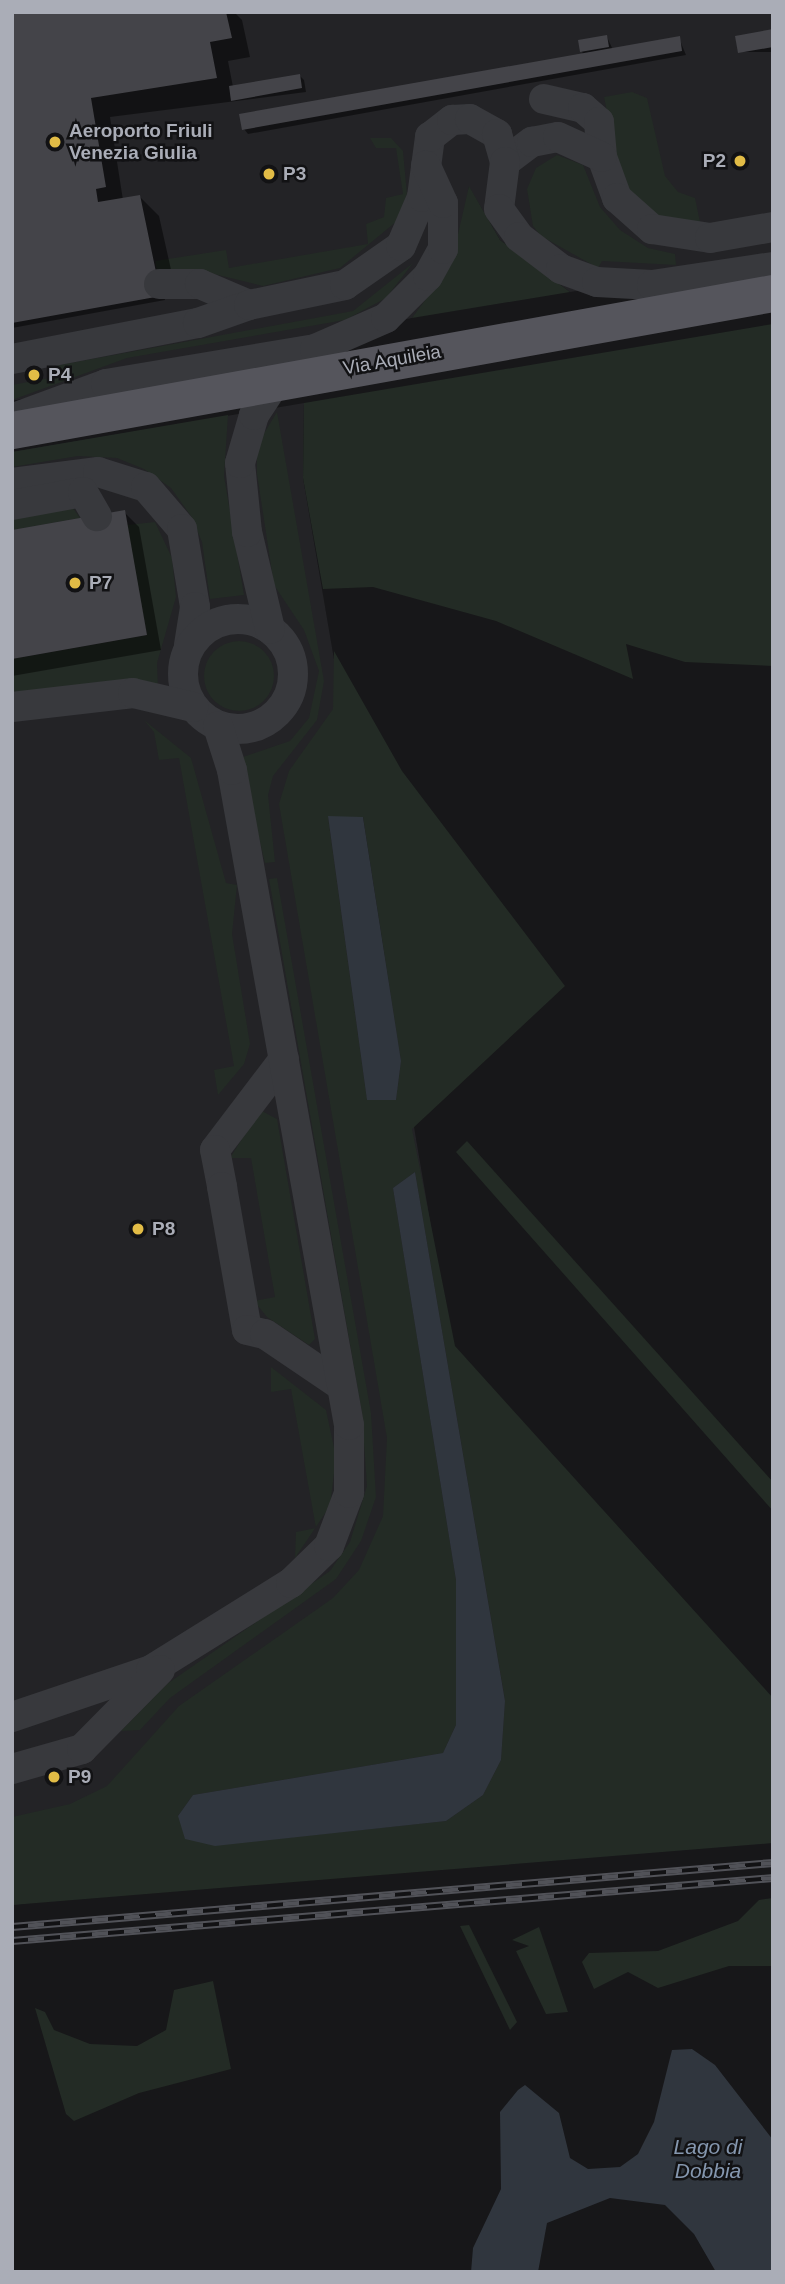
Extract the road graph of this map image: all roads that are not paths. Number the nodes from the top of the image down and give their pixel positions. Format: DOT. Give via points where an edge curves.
graph roads {
  1 [pos="544,99"];
  2 [pos="601,157"];
  3 [pos="505,162"];
  4 [pos="424,163"];
  5 [pos="773,227"];
  6 [pos="773,267"];
  7 [pos="159,284"];
  8 [pos="773,293"];
  9 [pos="249,304"];
  10 [pos="12,359"];
  11 [pos="277,380"];
  12 [pos="12,419"];
  13 [pos="12,430"];
  14 [pos="12,483"];
  15 [pos="12,505"];
  16 [pos="97,516"];
  17 [pos="270,629"];
  18 [pos="189,646"];
  19 [pos="12,707"];
  20 [pos="193,707"];
  21 [pos="218,726"];
  22 [pos="284,1059"];
  23 [pos="340,1384"];
  24 [pos="166,1661"];
  25 [pos="12,1717"];
  26 [pos="12,1769"];
  1 -- 2 [label="lane" via="583,108 599,122"];
  2 -- 3 [label="lane" via="558,138 532,142"];
  2 -- 5 [label="lane" via="617,198 652,229 710,238"];
  3 -- 4 [label="lane" via="497,134 470,119 438,127"];
  3 -- 6 [label="lane" via="499,209 519,237 561,269 597,282 652,285"];
  4 -- 9 [label="lane" via="415,220 401,246 378,266 345,285"];
  4 -- 12 [label="lane" via="443,203 443,249 428,276 386,318 315,349 106,384"];
  7 -- 9 [label="lane" via="200,284"];
  8 -- 11 [label="main road, Via Aquileia"];
  9 -- 10 [label="lane" via="198,323"];
  11 -- 13 [label="main road, Via Aquileia"];
  11 -- 17 [label="lane" via="254,415 240,463 247,532"];
  14 -- 18 [label="lane" via="97,471 146,487 182,529 195,607"];
  15 -- 16 [label="lane" via="83,492"];
  17 -- 18 [label="lane" via="226,620"];
  17 -- 21 [label="lane" via="291,657 290,692 270,720 253,727"];
  18 -- 20 [label="lane" via="183,677"];
  19 -- 20 [label="lane" via="134,693"];
  20 -- 21 [label="lane"];
  21 -- 22 [label="lane" via="232,769"];
  22 -- 23 [label="lane"];
  22 -- 23 [label="lane" via="215,1150 247,1331 265,1334"];
  23 -- 24 [label="lane" via="350,1482 329,1546 291,1583"];
  24 -- 25 [label="lane" via="84,1697"];
  24 -- 26 [label="lane" via="82,1749"];
}
